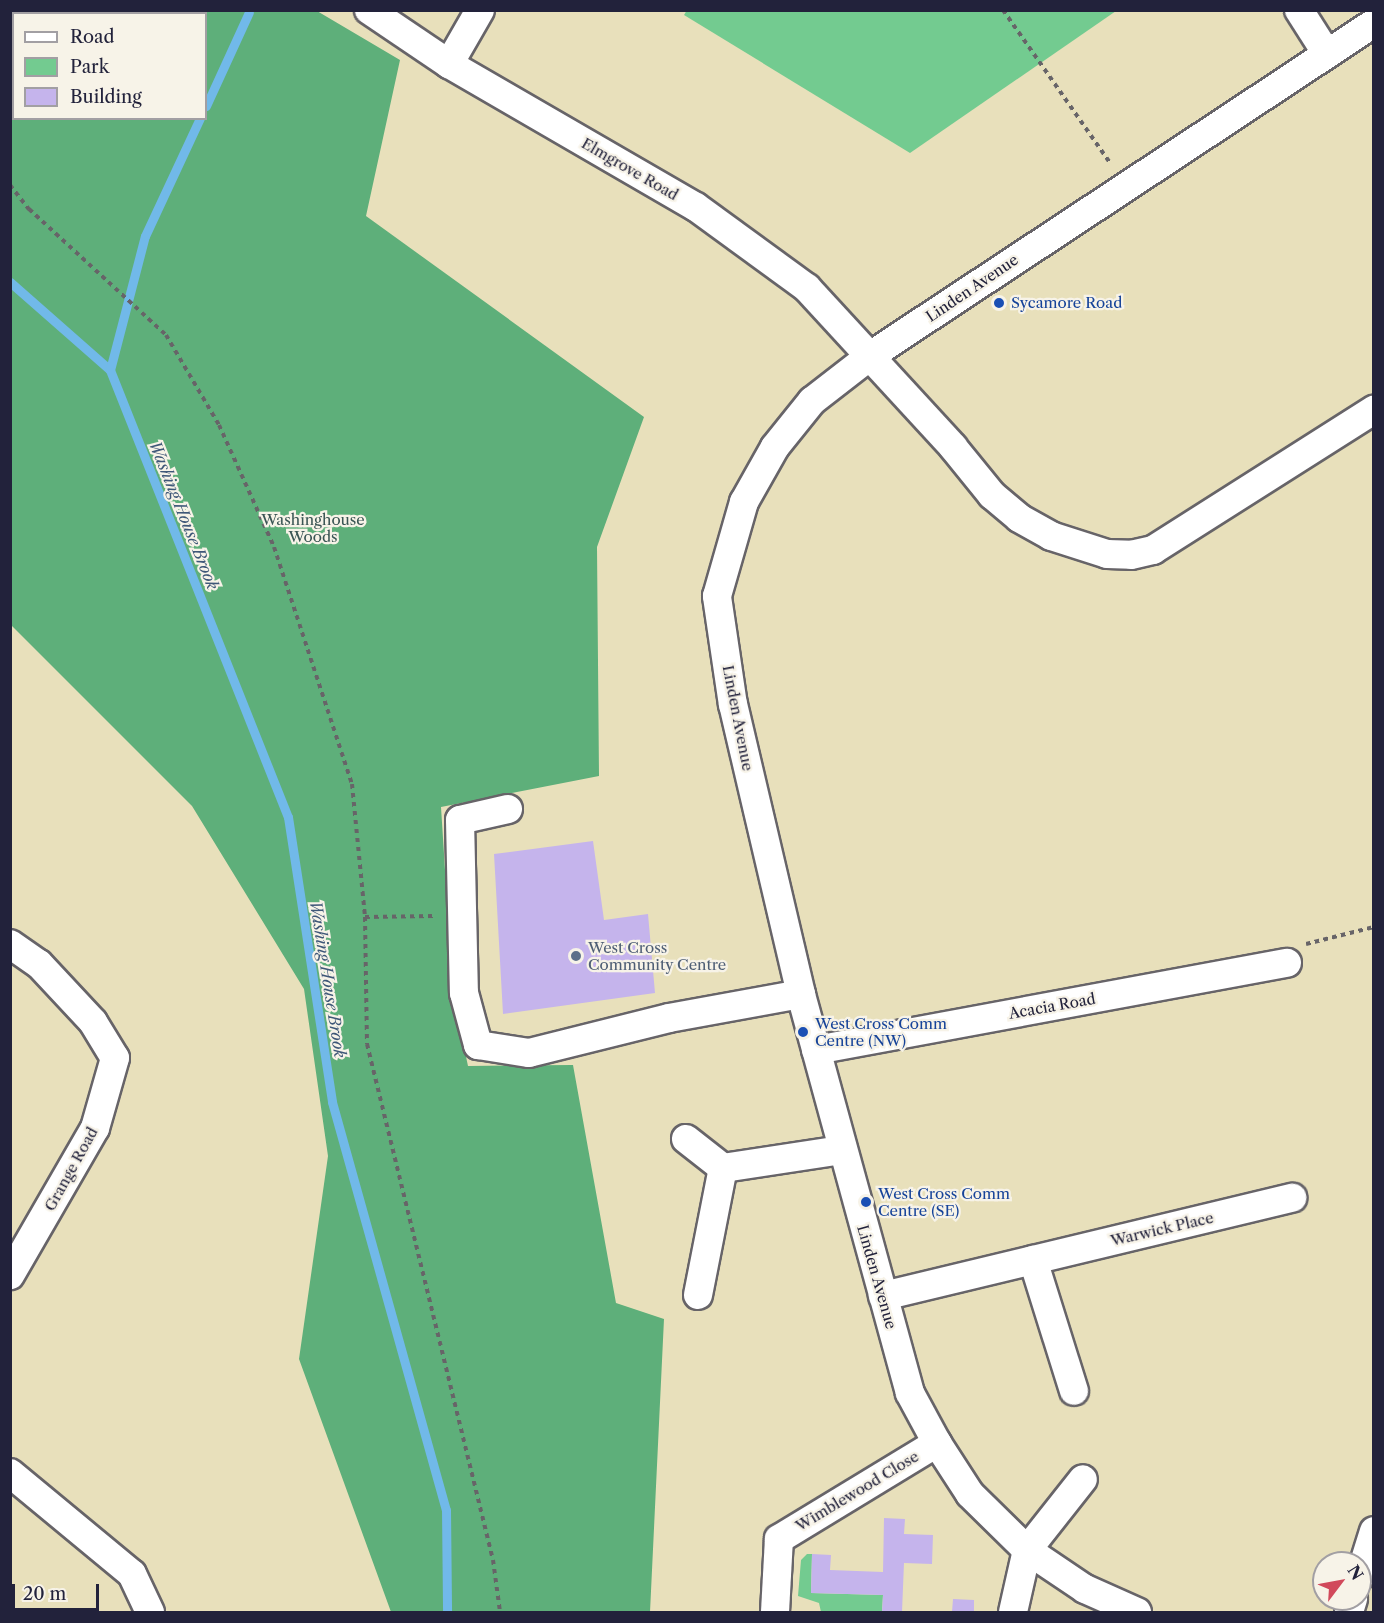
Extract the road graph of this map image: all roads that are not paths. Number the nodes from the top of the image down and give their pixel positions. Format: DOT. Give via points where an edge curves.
graph roads {
  1 [pos="369,10"];
  2 [pos="480,10"];
  3 [pos="1299,10"];
  4 [pos="1374,23"];
  5 [pos="1327,54"];
  6 [pos="449,64"];
  7 [pos="870,356"];
  8 [pos="1374,410"];
  9 [pos="508,809"];
  10 [pos="10,944"];
  11 [pos="1287,963"];
  12 [pos="801,994"];
  13 [pos="816,1050"];
  14 [pos="687,1139"];
  15 [pos="842,1150"];
  16 [pos="723,1168"];
  17 [pos="1292,1198"];
  18 [pos="1033,1260"];
  19 [pos="10,1275"];
  20 [pos="698,1295"];
  21 [pos="883,1296"];
  22 [pos="1074,1391"];
  23 [pos="937,1443"];
  24 [pos="10,1473"];
  25 [pos="1083,1479"];
  26 [pos="1374,1531"];
  27 [pos="1027,1550"];
  28 [pos="1368,1551"];
  29 [pos="150,1612"];
  30 [pos="775,1612"];
  31 [pos="1013,1612"];
  32 [pos="1137,1612"];
  1 -- 6 [label="street, Elmgrove Road"];
  2 -- 6 [label="street"];
  3 -- 5 [label="street"];
  4 -- 5 [label="street, Linden Avenue"];
  5 -- 7 [label="street, Linden Avenue"];
  6 -- 7 [label="street, Elmgrove Road" via="696,207 807,288"];
  7 -- 8 [label="street" via="992,495 1052,536 1107,554 1142,552 1173,539"];
  7 -- 12 [label="street, Linden Avenue" via="812,401 776,447 744,502 717,596 733,705"];
  9 -- 12 [label="street" via="460,820 464,993 478,1045 529,1053 669,1018"];
  10 -- 19 [label="street, Grange Road" via="39,964 93,1022 115,1058 95,1128"];
  11 -- 13 [label="street, Acacia Road"];
  12 -- 13 [label="street, Linden Avenue"];
  13 -- 15 [label="street, Linden Avenue"];
  14 -- 16 [label="street"];
  15 -- 16 [label="street"];
  15 -- 21 [label="street, Linden Avenue"];
  16 -- 20 [label="street"];
  17 -- 18 [label="street, Warwick Place"];
  18 -- 21 [label="street, Warwick Place"];
  18 -- 22 [label="street"];
  21 -- 23 [label="street, Linden Avenue" via="910,1393"];
  23 -- 27 [label="street, Linden Avenue" via="970,1494"];
  23 -- 30 [label="street, Wimblewood Close" via="779,1539"];
  24 -- 29 [label="street" via="132,1574"];
  25 -- 27 [label="street"];
  26 -- 28 [label="street"];
  27 -- 31 [label="street"];
  27 -- 32 [label="street, Linden Avenue" via="1085,1589"];
}
